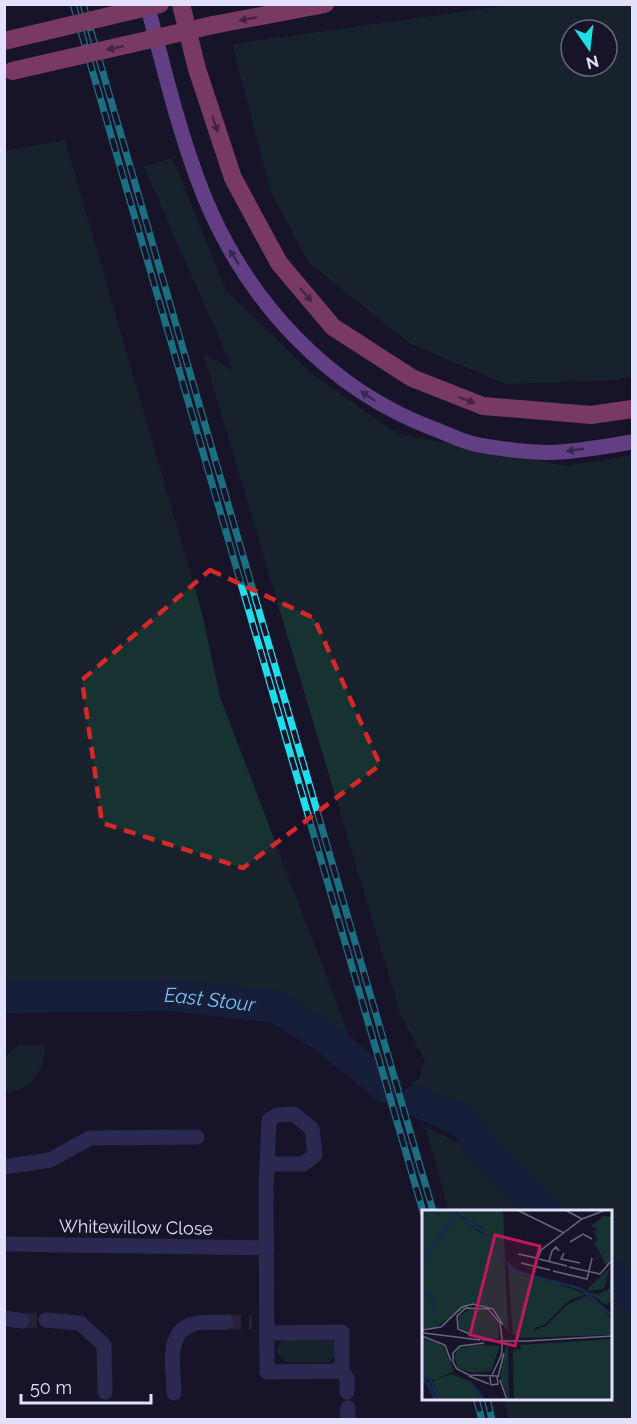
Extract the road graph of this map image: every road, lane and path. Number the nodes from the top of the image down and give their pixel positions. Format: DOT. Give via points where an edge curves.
graph roads {
  1 [pos="147,4"];
  2 [pos="160,4"];
  3 [pos="181,4"];
  4 [pos="325,4"];
  5 [pos="4,41"];
  6 [pos="8,72"];
  7 [pos="633,409"];
  8 [pos="633,442"];
  9 [pos="197,1137"];
  10 [pos="268,1164"];
  11 [pos="4,1167"];
  12 [pos="4,1244"];
  13 [pos="267,1248"];
  14 [pos="4,1318"];
  15 [pos="46,1320"];
  16 [pos="22,1321"];
  17 [pos="226,1322"];
  18 [pos="262,1326"];
  19 [pos="342,1371"];
  20 [pos="105,1392"];
  21 [pos="347,1392"];
  22 [pos="174,1393"];
  8 -- 1 [label="main road, one-way" via="559,452 477,445 420,424 372,400 310,354 265,306 230,250 204,195 172,99"];
  2 -- 5 [label="highway, bridge"];
  3 -- 7 [label="highway, one-way" via="197,69 233,178 279,263 333,327 412,378 483,406 591,414"];
  4 -- 6 [label="highway, one-way, bridge"];
  9 -- 11 [label="street" via="90,1138 50,1160"];
  10 -- 13 [label="street"];
  12 -- 13 [label="street, Whitewillow Close"];
  13 -- 18 [label="street"];
  14 -- 16 [label="street"];
  15 -- 20 [label="street" via="80,1323 104,1345"];
  17 -- 22 [label="street" via="193,1323 173,1340"];
  18 -- 19 [label="street" via="342,1332"];
  18 -- 19 [label="street" via="267,1372"];
  19 -- 21 [label="street" via="347,1378"];
}
